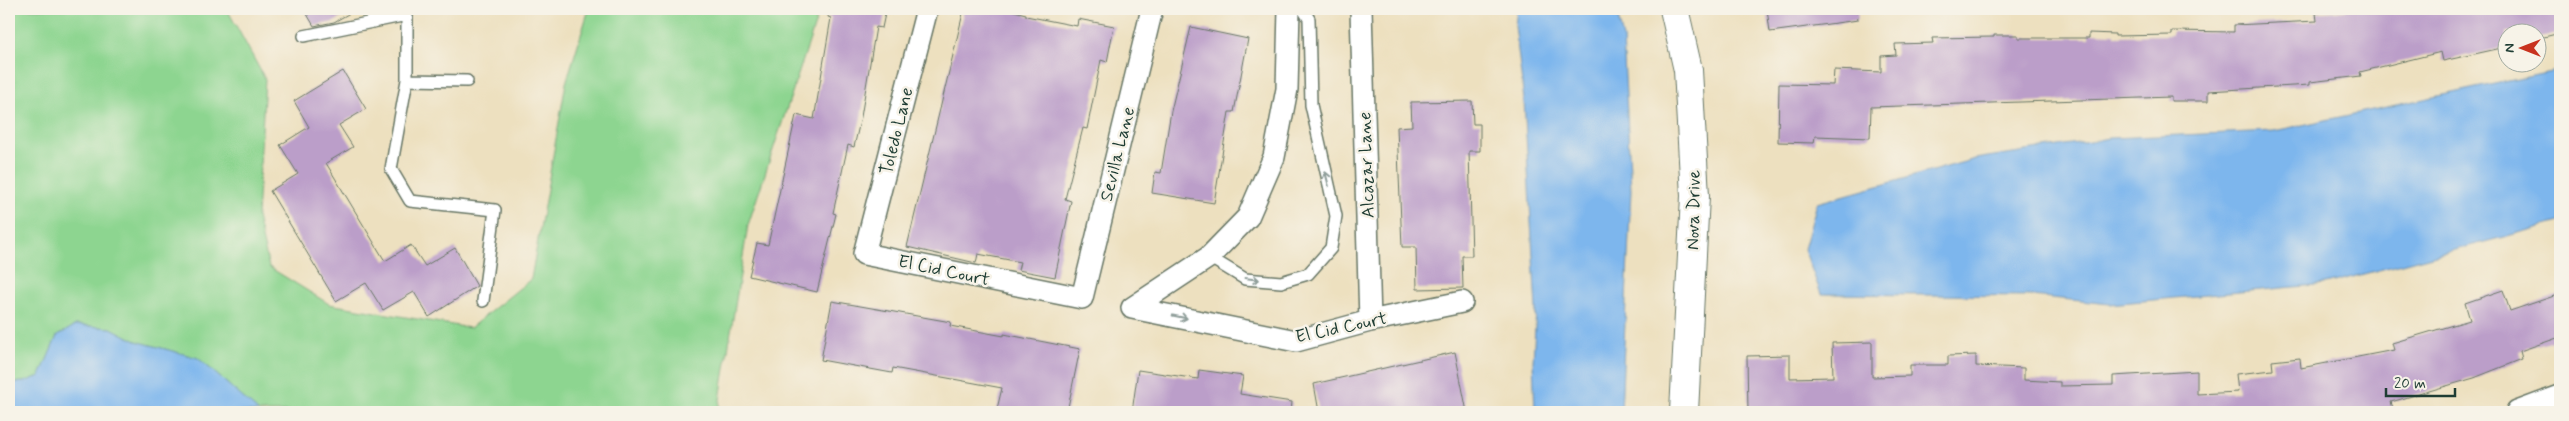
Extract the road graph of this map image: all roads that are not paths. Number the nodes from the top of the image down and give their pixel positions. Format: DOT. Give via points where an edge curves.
graph roads {
  1 [pos="927,9"];
  2 [pos="1152,9"];
  3 [pos="1289,9"];
  4 [pos="1303,9"];
  5 [pos="1361,9"];
  6 [pos="1674,9"];
  7 [pos="407,12"];
  8 [pos="304,36"];
  9 [pos="407,80"];
  10 [pos="468,81"];
  11 [pos="864,254"];
  12 [pos="1209,257"];
  13 [pos="1082,298"];
  14 [pos="483,301"];
  15 [pos="1462,302"];
  16 [pos="1370,321"];
  17 [pos="2560,396"];
  18 [pos="1684,412"];
  19 [pos="2518,412"];
  1 -- 11 [label="street, Toledo Lane"];
  2 -- 13 [label="street, Sevilla Lane"];
  3 -- 12 [label="street" via="1287,89 1274,157 1248,217"];
  12 -- 4 [label="lane, one-way" via="1245,278 1281,282 1308,274 1331,248 1336,216 1311,105 1309,19"];
  5 -- 16 [label="street, Alcazar Lane"];
  6 -- 18 [label="street, Nova Drive" via="1688,70 1695,196"];
  7 -- 8 [label="lane"];
  7 -- 9 [label="lane"];
  9 -- 10 [label="lane"];
  9 -- 14 [label="lane" via="391,168 410,201 496,210"];
  11 -- 13 [label="street, El Cid Court"];
  12 -- 16 [label="street, El Cid Court, one-way" via="1132,308 1296,341"];
  15 -- 16 [label="street, El Cid Court"];
  17 -- 19 [label="street"];
}
